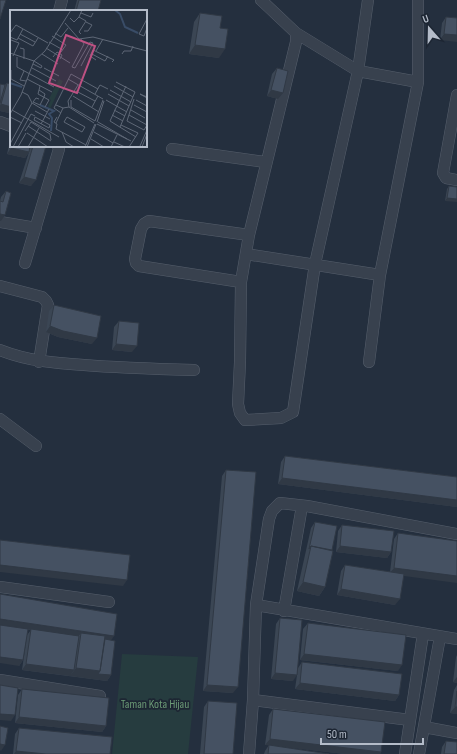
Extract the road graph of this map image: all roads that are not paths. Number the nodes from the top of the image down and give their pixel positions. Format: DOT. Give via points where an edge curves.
graph roads {
  1 [pos="62,0"];
  2 [pos="261,0"];
  3 [pos="368,0"];
  4 [pos="418,0"];
  5 [pos="59,10"];
  6 [pos="296,33"];
  7 [pos="358,71"];
  8 [pos="418,82"];
  9 [pos="457,95"];
  10 [pos="454,128"];
  11 [pos="58,147"];
  12 [pos="172,149"];
  13 [pos="265,162"];
  14 [pos="457,180"];
  15 [pos="0,222"];
  16 [pos="36,228"];
  17 [pos="249,235"];
  18 [pos="246,254"];
  19 [pos="25,263"];
  20 [pos="315,264"];
  21 [pos="380,275"];
  22 [pos="241,282"];
  23 [pos="0,286"];
  24 [pos="0,350"];
  25 [pos="39,362"];
  26 [pos="369,362"];
  27 [pos="194,370"];
  28 [pos="0,420"];
  29 [pos="36,446"];
  30 [pos="302,506"];
  31 [pos="457,534"];
  32 [pos="0,587"];
  33 [pos="109,602"];
  34 [pos="256,605"];
  35 [pos="284,611"];
  36 [pos="423,634"];
  37 [pos="440,637"];
  38 [pos="457,639"];
  39 [pos="0,680"];
  40 [pos="100,696"];
  41 [pos="253,700"];
  42 [pos="410,720"];
  43 [pos="424,727"];
  44 [pos="457,732"];
  45 [pos="249,754"];
  46 [pos="405,754"];
  47 [pos="419,754"];
  1 -- 5 [label="street"];
  2 -- 6 [label="street"];
  3 -- 7 [label="street"];
  4 -- 8 [label="street"];
  6 -- 7 [label="street"];
  6 -- 13 [label="street" via="296,42"];
  7 -- 8 [label="street"];
  7 -- 20 [label="street"];
  8 -- 21 [label="street"];
  9 -- 10 [label="street"];
  10 -- 14 [label="street" via="443,173 446,178"];
  11 -- 16 [label="street"];
  12 -- 13 [label="street"];
  13 -- 17 [label="street"];
  15 -- 16 [label="street"];
  16 -- 19 [label="street"];
  17 -- 18 [label="street"];
  17 -- 22 [label="street" via="149,221 141,229 135,259 139,266"];
  18 -- 20 [label="street"];
  18 -- 22 [label="street"];
  20 -- 21 [label="street"];
  20 -- 22 [label="street" via="293,412 281,418 246,420 240,413 238,404"];
  21 -- 26 [label="street"];
  23 -- 25 [label="street" via="46,300 48,305"];
  24 -- 25 [label="street"];
  25 -- 27 [label="street"];
  28 -- 29 [label="street"];
  30 -- 31 [label="street"];
  30 -- 34 [label="street" via="280,503 272,511"];
  30 -- 35 [label="street"];
  32 -- 33 [label="street"];
  34 -- 35 [label="street"];
  34 -- 41 [label="street"];
  35 -- 36 [label="street"];
  36 -- 37 [label="street"];
  36 -- 42 [label="street"];
  37 -- 38 [label="street"];
  37 -- 43 [label="street"];
  39 -- 40 [label="street"];
  41 -- 42 [label="street"];
  41 -- 45 [label="street"];
  42 -- 46 [label="street"];
  43 -- 44 [label="street"];
  43 -- 47 [label="street"];
}
